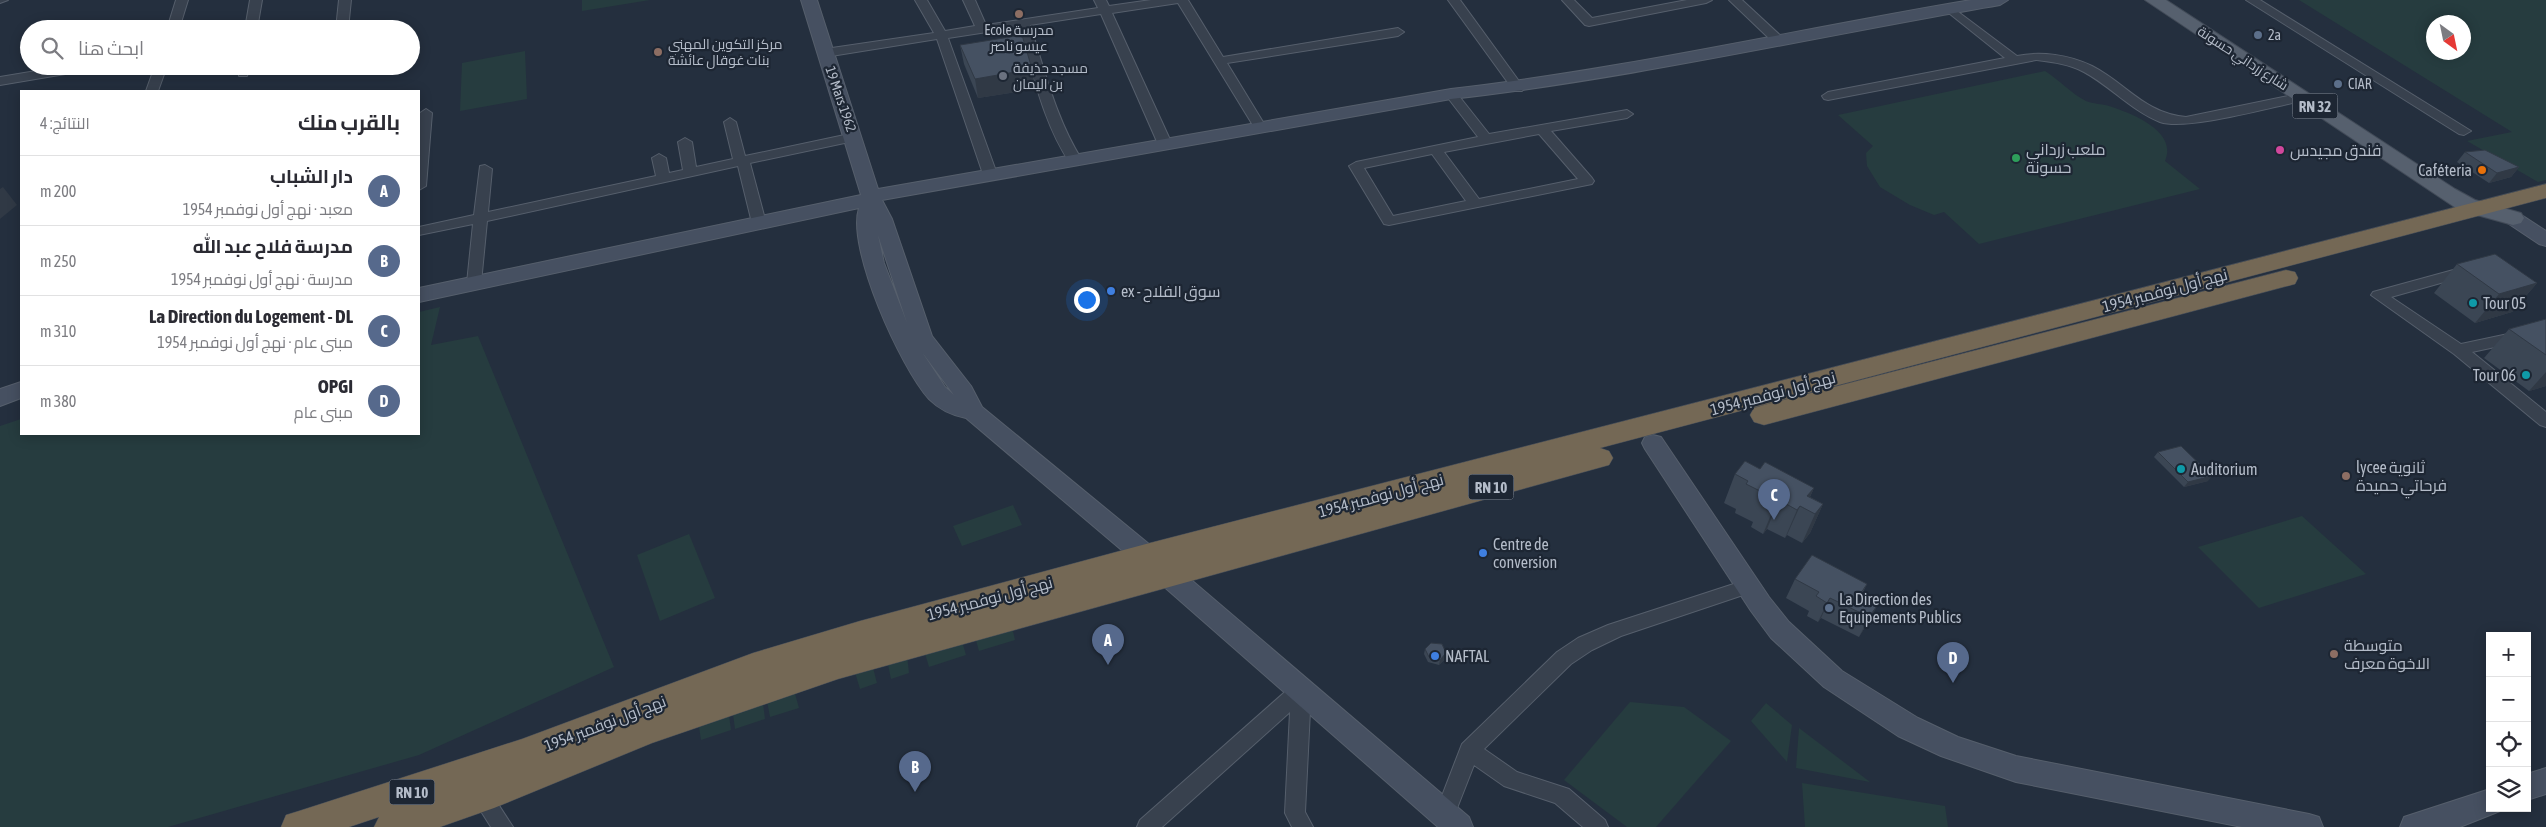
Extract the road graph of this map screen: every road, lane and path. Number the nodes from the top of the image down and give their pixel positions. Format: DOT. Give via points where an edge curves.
graph roads {
  1 [pos="182,0"];
  2 [pos="256,0"];
  3 [pos="345,0"];
  4 [pos="809,0"];
  5 [pos="921,0"];
  6 [pos="969,0"];
  7 [pos="1176,0"];
  8 [pos="1182,0"];
  9 [pos="1454,0"];
  10 [pos="1568,0"];
  11 [pos="1706,0"];
  12 [pos="1735,0"];
  13 [pos="2000,0"];
  14 [pos="2154,0"];
  15 [pos="2177,0"];
  16 [pos="2252,0"];
  17 [pos="1103,5"];
  18 [pos="1949,8"];
  19 [pos="176,20"];
  20 [pos="253,20"];
  21 [pos="343,20"];
  22 [pos="1024,24"];
  23 [pos="982,30"];
  24 [pos="1398,32"];
  25 [pos="942,37"];
  26 [pos="1778,40"];
  27 [pos="825,53"];
  28 [pos="2013,59"];
  29 [pos="1219,61"];
  30 [pos="26,75"];
  31 [pos="157,75"];
  32 [pos="0,81"];
  33 [pos="1518,88"];
  34 [pos="152,90"];
  35 [pos="1451,94"];
  36 [pos="2323,94"];
  37 [pos="1828,96"];
  38 [pos="2302,97"];
  39 [pos="426,113"];
  40 [pos="1627,114"];
  41 [pos="730,122"];
  42 [pos="1260,127"];
  43 [pos="1542,129"];
  44 [pos="2464,131"];
  45 [pos="854,137"];
  46 [pos="1486,139"];
  47 [pos="685,142"];
  48 [pos="1165,144"];
  49 [pos="1435,149"];
  50 [pos="660,158"];
  51 [pos="1075,160"];
  52 [pos="741,162"];
  53 [pos="485,169"];
  54 [pos="690,172"];
  55 [pos="990,174"];
  56 [pos="420,176"];
  57 [pos="662,178"];
  58 [pos="2546,191"];
  59 [pos="872,198"];
  60 [pos="1475,203"];
  61 [pos="2494,210"];
  62 [pos="2546,210"];
  63 [pos="480,218"];
  64 [pos="759,223"];
  65 [pos="420,231"];
  66 [pos="2546,240"];
  67 [pos="2458,274"];
  68 [pos="474,284"];
  69 [pos="420,295"];
  70 [pos="2546,331"];
  71 [pos="2459,350"];
  72 [pos="1847,384"];
  73 [pos="20,390"];
  74 [pos="0,398"];
  75 [pos="2546,421"];
  76 [pos="1653,443"];
  77 [pos="1475,481"];
  78 [pos="1302,527"];
  79 [pos="1146,556"];
  80 [pos="1168,575"];
  81 [pos="1749,586"];
  82 [pos="1301,690"];
  83 [pos="1469,750"];
  84 [pos="523,754"];
  85 [pos="2546,781"];
  86 [pos="2531,786"];
  87 [pos="482,797"];
  88 [pos="2486,804"];
  89 [pos="1452,821"];
  90 [pos="2457,821"];
  91 [pos="300,827"];
  92 [pos="392,827"];
  93 [pos="441,827"];
  94 [pos="503,827"];
  95 [pos="1147,827"];
  96 [pos="1303,827"];
  97 [pos="1598,827"];
  98 [pos="2310,827"];
  99 [pos="2414,827"];
  1 -- 19 [label="street"];
  2 -- 20 [label="street"];
  3 -- 21 [label="street"];
  4 -- 27 [label="street, 19 Mars 1962"];
  5 -- 25 [label="street"];
  6 -- 23 [label="street"];
  7 -- 17 [label="street"];
  8 -- 29 [label="street"];
  9 -- 33 [label="street"];
  10 -- 11 [label="street" via="1589,22"];
  12 -- 26 [label="street"];
  13 -- 18 [label="street"];
  14 -- 38 [label="main road, شارع زرداني حسونة / RN 32"];
  15 -- 36 [label="main road, شارع زرداني حسونة / RN 32"];
  16 -- 44 [label="street"];
  17 -- 22 [label="street"];
  17 -- 48 [label="street"];
  18 -- 26 [label="street"];
  18 -- 28 [label="street"];
  22 -- 23 [label="street"];
  22 -- 51 [label="street" via="1054,118"];
  23 -- 25 [label="street"];
  24 -- 29 [label="street"];
  25 -- 27 [label="street"];
  25 -- 55 [label="street"];
  26 -- 33 [label="street"];
  27 -- 45 [label="street, 19 Mars 1962"];
  28 -- 37 [label="street"];
  28 -- 38 [label="street" via="2052,58 2088,69 2165,119 2186,121"];
  29 -- 42 [label="street"];
  30 -- 32 [label="street"];
  31 -- 34 [label="street"];
  33 -- 35 [label="street"];
  35 -- 42 [label="street"];
  35 -- 46 [label="street"];
  36 -- 38 [label="main road"];
  36 -- 61 [label="main road, شارع زرداني حسونة / RN 32"];
  38 -- 61 [label="main road, شارع زرداني حسونة / RN 32" via="2448,194"];
  39 -- 56 [label="street"];
  40 -- 43 [label="street"];
  41 -- 52 [label="street"];
  42 -- 48 [label="street"];
  43 -- 46 [label="street"];
  43 -- 60 [label="street" via="1588,181"];
  45 -- 52 [label="street"];
  45 -- 59 [label="street, 19 Mars 1962"];
  46 -- 49 [label="street"];
  47 -- 54 [label="street"];
  48 -- 51 [label="street"];
  49 -- 60 [label="street"];
  49 -- 60 [label="street" via="1356,166 1389,221"];
  50 -- 57 [label="street"];
  51 -- 55 [label="street"];
  52 -- 54 [label="street"];
  52 -- 64 [label="street"];
  53 -- 63 [label="street"];
  54 -- 57 [label="street"];
  55 -- 59 [label="street"];
  57 -- 63 [label="street"];
  58 -- 61 [label="highway, نهج أول نوفمبر 1954 / RN 10"];
  59 -- 64 [label="street"];
  59 -- 79 [label="street" via="866,219 869,240 904,343 930,385 951,406 972,412"];
  61 -- 62 [label="highway, نهج أول نوفمبر 1954 / RN 10"];
  61 -- 66 [label="street, شارع زرداني حسونة"];
  61 -- 72 [label="highway, نهج أول نوفمبر 1954 / RN 10"];
  61 -- 72 [label="highway, نهج أول نوفمبر 1954 / RN 10"];
  63 -- 65 [label="street"];
  63 -- 68 [label="street"];
  64 -- 68 [label="street"];
  67 -- 71 [label="street" via="2378,295"];
  68 -- 69 [label="street"];
  70 -- 71 [label="street"];
  71 -- 75 [label="street"];
  72 -- 76 [label="highway, نهج أول نوفمبر 1954 / RN 10"];
  72 -- 77 [label="highway, نهج أول نوفمبر 1954 / RN 10"];
  73 -- 74 [label="street"];
  76 -- 77 [label="highway, نهج أول نوفمبر 1954 / RN 10"];
  76 -- 81 [label="street"];
  77 -- 78 [label="highway, نهج أول نوفمبر 1954 / RN 10"];
  78 -- 79 [label="highway, نهج أول نوفمبر 1954 / RN 10"];
  78 -- 80 [label="highway, نهج أول نوفمبر 1954 / RN 10"];
  79 -- 80 [label="street"];
  79 -- 84 [label="highway, نهج أول نوفمبر 1954 / RN 10" via="813,647"];
  80 -- 82 [label="street"];
  80 -- 87 [label="highway, نهج أول نوفمبر 1954 / RN 10" via="838,665 644,731"];
  81 -- 83 [label="street" via="1615,630 1585,644 1564,658"];
  81 -- 98 [label="street" via="1780,630 1833,679 1908,727 1951,748 2016,769"];
  82 -- 89 [label="street"];
  82 -- 95 [label="street"];
  82 -- 96 [label="street" via="1295,814"];
  83 -- 89 [label="street"];
  83 -- 97 [label="street" via="1511,779 1562,796"];
  84 -- 87 [label="main road"];
  84 -- 91 [label="highway, نهج أول نوفمبر 1954 / RN 10"];
  85 -- 86 [label="street"];
  87 -- 92 [label="highway, نهج أول نوفمبر 1954 / RN 10"];
  87 -- 93 [label="main road"];
  87 -- 94 [label="street"];
  88 -- 90 [label="street"];
  90 -- 99 [label="street"];
}
